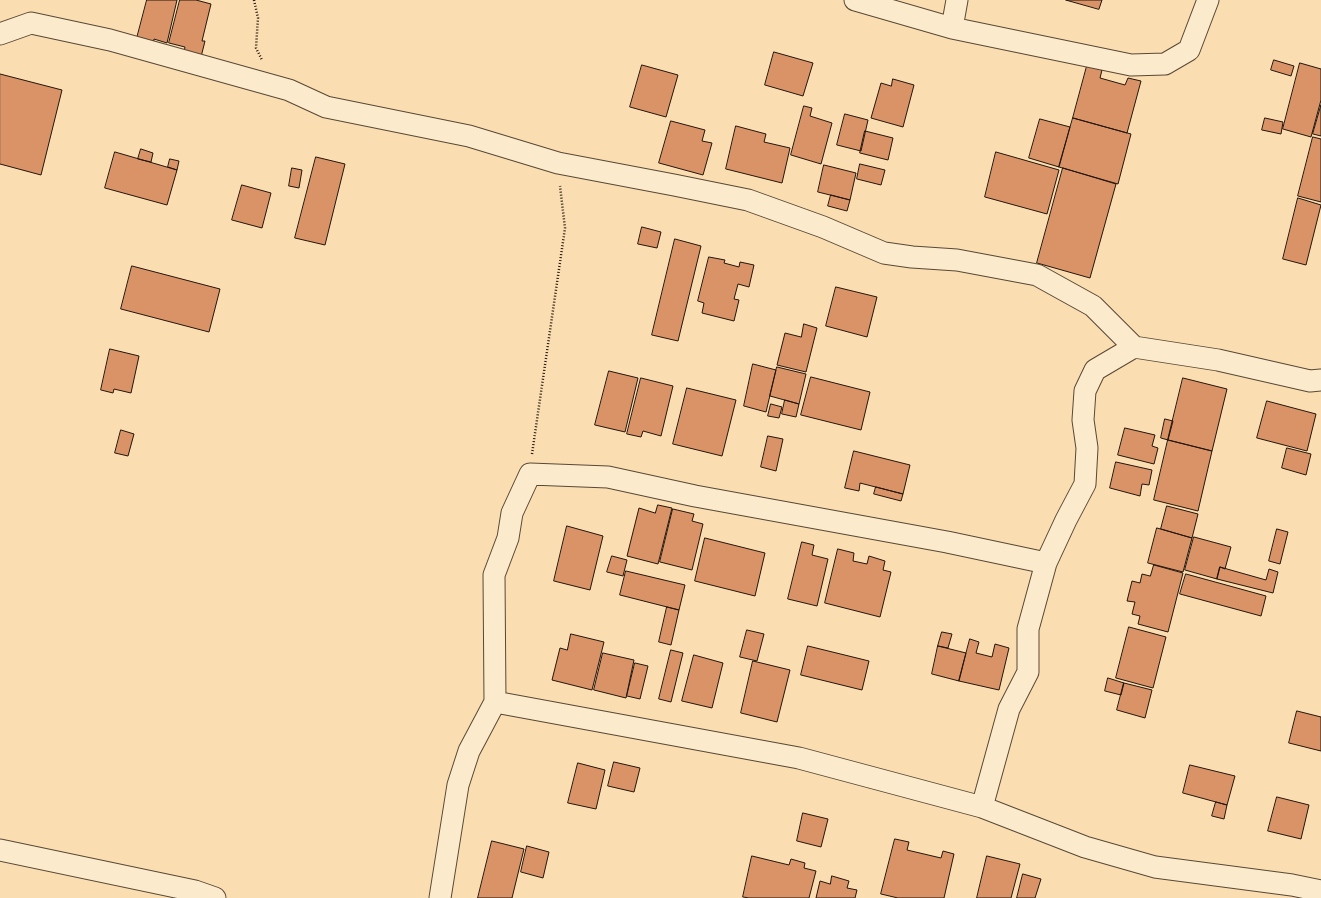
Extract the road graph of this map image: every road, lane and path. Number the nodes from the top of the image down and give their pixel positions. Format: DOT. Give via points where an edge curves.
graph roads {
  1 [pos="254,0"];
  2 [pos="855,0"];
  3 [pos="957,0"];
  4 [pos="1208,0"];
  5 [pos="952,28"];
  6 [pos="0,34"];
  7 [pos="265,65"];
  8 [pos="558,163"];
  9 [pos="1134,347"];
  10 [pos="1321,380"];
  11 [pos="530,474"];
  12 [pos="1046,562"];
  13 [pos="495,702"];
  14 [pos="982,807"];
  15 [pos="0,850"];
  16 [pos="1321,891"];
  17 [pos="216,898"];
  18 [pos="440,898"];
  1 -- 7 [label="path" via="258,18 256,48"];
  2 -- 5 [label="street"];
  3 -- 5 [label="street"];
  4 -- 5 [label="street" via="1189,50 1165,64 1131,65"];
  6 -- 8 [label="street" via="31,23 110,40 289,90 326,107 469,136"];
  8 -- 9 [label="street" via="748,200 884,253 957,260 1037,275 1093,306"];
  8 -- 11 [label="path" via="566,228"];
  9 -- 10 [label="street" via="1218,360 1310,381"];
  9 -- 12 [label="street" via="1095,370 1085,391 1085,484"];
  11 -- 12 [label="street" via="608,477 695,496"];
  11 -- 13 [label="street" via="512,513 508,538 494,575"];
  12 -- 14 [label="street" via="1028,629 1028,672 1009,709"];
  13 -- 14 [label="street" via="800,758"];
  13 -- 18 [label="street" via="469,751 458,785"];
  14 -- 16 [label="street" via="1085,847 1155,867"];
  15 -- 17 [label="street" via="194,891"];
}
